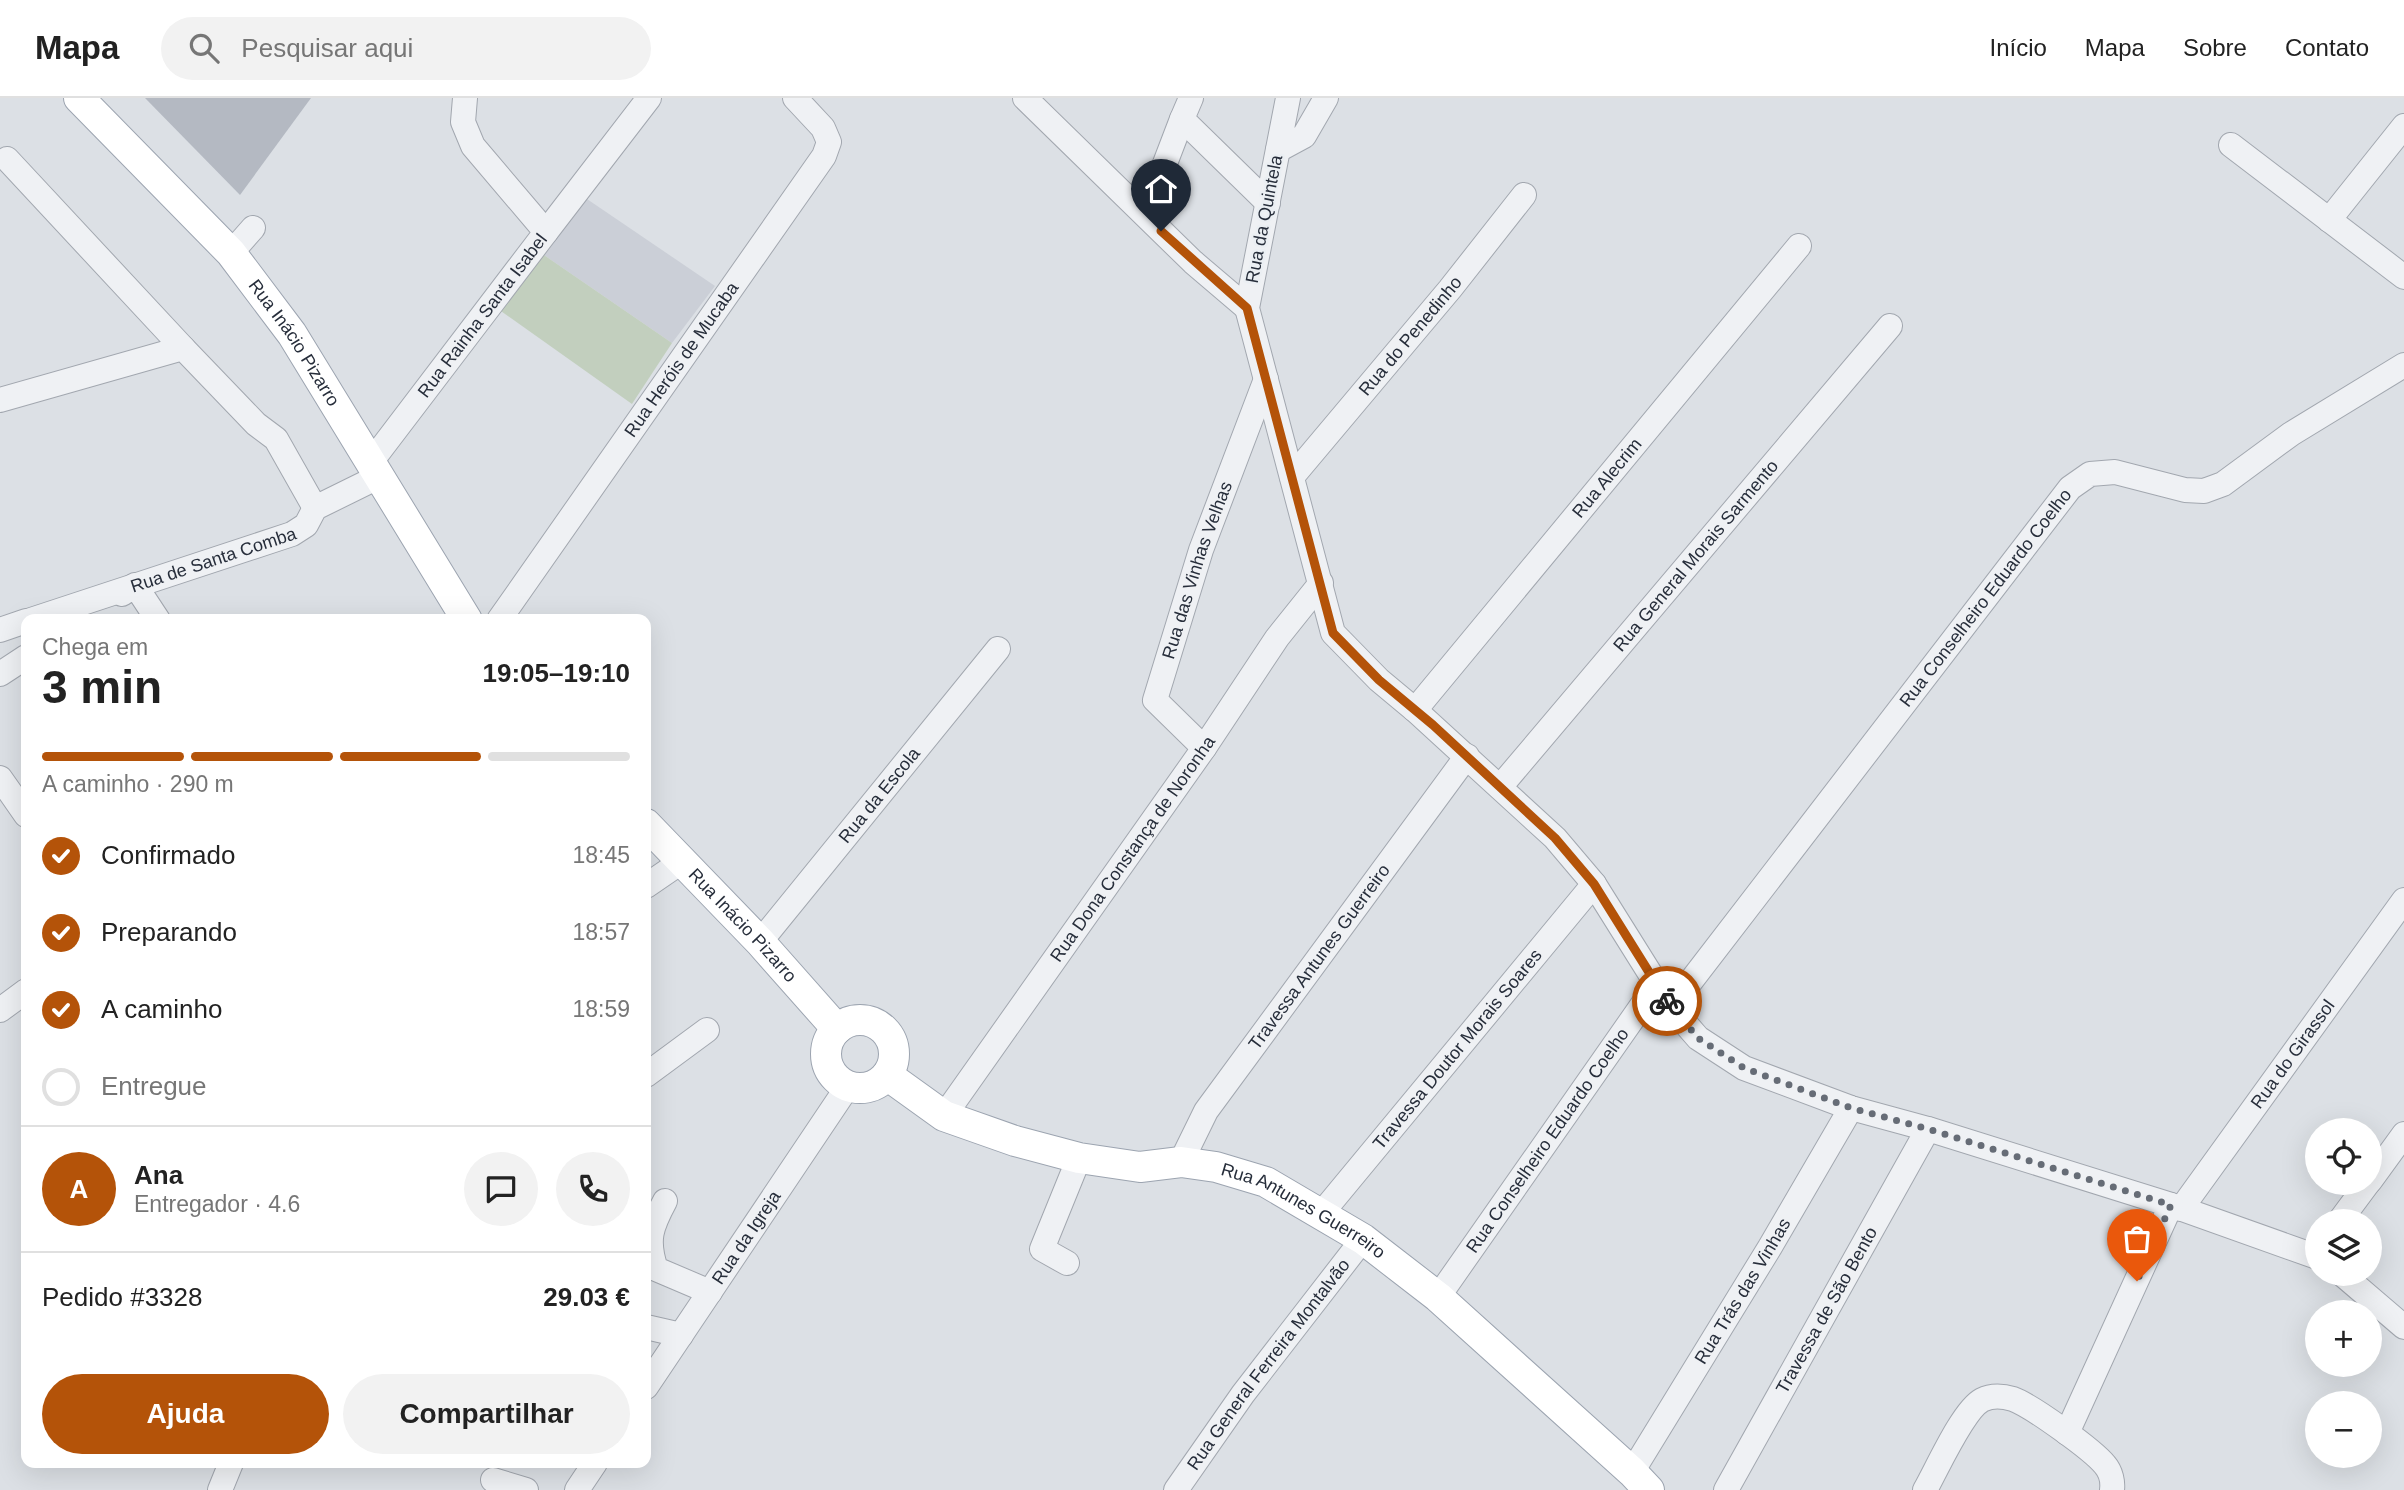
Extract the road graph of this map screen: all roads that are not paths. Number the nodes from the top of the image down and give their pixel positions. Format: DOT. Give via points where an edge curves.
graph roads {
  1 [pos="79,98"];
  2 [pos="465,98"];
  3 [pos="649,98"];
  4 [pos="795,98"];
  5 [pos="1025,98"];
  6 [pos="1289,98"];
  7 [pos="1326,98"];
  8 [pos="1187,109"];
  9 [pos="2404,126"];
  10 [pos="2231,145"];
  11 [pos="1278,150"];
  12 [pos="7,159"];
  13 [pos="1524,195"];
  14 [pos="1151,200"];
  15 [pos="1268,203"];
  16 [pos="2329,220"];
  17 [pos="253,228"];
  18 [pos="546,232"];
  19 [pos="1799,246"];
  20 [pos="231,253"];
  21 [pos="2404,278"];
  22 [pos="1247,308"];
  23 [pos="1890,326"];
  24 [pos="183,348"];
  25 [pos="2404,365"];
  26 [pos="1266,379"];
  27 [pos="0,400"];
  28 [pos="376,469"];
  29 [pos="1292,477"];
  30 [pos="315,508"];
  31 [pos="1321,583"];
  32 [pos="135,585"];
  33 [pos="47,614"];
  34 [pos="92,614"];
  35 [pos="154,614"];
  36 [pos="463,614"];
  37 [pos="503,614"];
  38 [pos="21,623"];
  39 [pos="0,630"];
  40 [pos="998,649"];
  41 [pos="21,660"];
  42 [pos="0,674"];
  43 [pos="1415,710"];
  44 [pos="1204,748"];
  45 [pos="1467,756"];
  46 [pos="0,778"];
  47 [pos="1500,787"];
  48 [pos="21,808"];
  49 [pos="651,829"];
  50 [pos="681,862"];
  51 [pos="651,883"];
  52 [pos="1594,884"];
  53 [pos="2404,900"];
  54 [pos="760,942"];
  55 [pos="1657,985"];
  56 [pos="1671,1007"];
  57 [pos="837,1029"];
  58 [pos="708,1030"];
  59 [pos="651,1071"];
  60 [pos="887,1075"];
  61 [pos="848,1086"];
  62 [pos="1851,1108"];
  63 [pos="944,1116"];
  64 [pos="1928,1129"];
  65 [pos="2404,1134"];
  66 [pos="1079,1158"];
  67 [pos="1181,1162"];
  68 [pos="2382,1164"];
  69 [pos="665,1201"];
  70 [pos="2176,1207"];
  71 [pos="1321,1214"];
  72 [pos="651,1233"];
  73 [pos="1363,1239"];
  74 [pos="2305,1251"];
  75 [pos="651,1256"];
  76 [pos="1067,1263"];
  77 [pos="2356,1286"];
  78 [pos="709,1292"];
  79 [pos="1438,1297"];
  80 [pos="2404,1327"];
  81 [pos="651,1329"];
  82 [pos="681,1335"];
  83 [pos="651,1380"];
  84 [pos="2067,1433"];
  85 [pos="229,1468"];
  86 [pos="592,1468"];
  87 [pos="493,1478"];
  88 [pos="1641,1481"];
  89 [pos="220,1490"];
  90 [pos="526,1490"];
  91 [pos="577,1490"];
  92 [pos="1177,1490"];
  93 [pos="1726,1490"];
  94 [pos="1925,1490"];
  95 [pos="2112,1490"];
  1 -- 20 [label="main road, Rua Inácio Pizarro"];
  2 -- 18 [label="street, Rua Rainha Santa Isabel" via="463,122 473,146"];
  3 -- 18 [label="street"];
  4 -- 37 [label="street, Rua Heróis de Mucaba" via="823,128 829,142 824,156"];
  5 -- 22 [label="street" via="1193,262"];
  6 -- 11 [label="street, Rua da Quintela"];
  7 -- 11 [label="street" via="1304,136"];
  8 -- 14 [label="street"];
  8 -- 15 [label="street"];
  9 -- 16 [label="street"];
  10 -- 16 [label="street"];
  11 -- 15 [label="street, Rua da Quintela"];
  12 -- 24 [label="street"];
  13 -- 29 [label="street, Rua do Penedinho"];
  15 -- 22 [label="street, Rua da Quintela"];
  16 -- 21 [label="street"];
  17 -- 20 [label="street"];
  18 -- 28 [label="street, Rua Rainha Santa Isabel"];
  19 -- 43 [label="street, Rua Alecrim"];
  20 -- 28 [label="main road, Rua Inácio Pizarro" via="292,334"];
  22 -- 26 [label="street, Rua da Quintela"];
  23 -- 47 [label="street, Rua General Morais Sarmento"];
  24 -- 27 [label="street"];
  24 -- 30 [label="street" via="276,439"];
  25 -- 56 [label="street, Rua Conselheiro Eduardo Coelho" via="2291,434 2223,484 2204,491 2115,472 2090,474 2070,488"];
  26 -- 29 [label="street, Rua da Quintela"];
  26 -- 44 [label="street, Rua das Vinhas Velhas" via="1201,550 1155,700"];
  28 -- 30 [label="street, Rua de Santa Comba"];
  28 -- 36 [label="main road, Rua Inácio Pizarro"];
  29 -- 31 [label="street, Rua da Quintela"];
  30 -- 32 [label="street, Rua de Santa Comba" via="306,525 292,534"];
  31 -- 43 [label="street, Rua da Quintela" via="1333,633"];
  31 -- 44 [label="street, Rua Dona Constança de Noronha" via="1277,638"];
  32 -- 33 [label="street, Rua de Santa Comba"];
  32 -- 34 [label="street"];
  32 -- 35 [label="street"];
  38 -- 39 [label="street, Rua de Santa Comba"];
  40 -- 54 [label="street, Rua da Escola"];
  41 -- 42 [label="street"];
  43 -- 45 [label="street, Rua da Quintela"];
  44 -- 63 [label="street, Rua Dona Constança de Noronha"];
  45 -- 47 [label="street, Rua da Quintela"];
  45 -- 67 [label="street, Travessa Antunes Guerreiro" via="1206,1111"];
  46 -- 48 [label="street"];
  47 -- 52 [label="street, Rua da Quintela" via="1555,838"];
  49 -- 50 [label="main road, Rua Inácio Pizarro"];
  50 -- 51 [label="street"];
  50 -- 54 [label="main road, Rua Inácio Pizarro"];
  52 -- 55 [label="street, Rua da Quintela"];
  52 -- 71 [label="street, Travessa Doutor Morais Soares"];
  53 -- 70 [label="street, Rua do Girassol"];
  54 -- 57 [label="main road, Rua Inácio Pizarro"];
  55 -- 56 [label="street, Rua da Quintela"];
  55 -- 79 [label="street, Rua Conselheiro Eduardo Coelho"];
  56 -- 62 [label="street, Rua da Quintela" via="1698,1038 1744,1068"];
  57 -- 60 [label="main road" via="856,1021 883,1030 894,1057"];
  57 -- 61 [label="main road" via="826,1055 832,1074"];
  58 -- 59 [label="street"];
  60 -- 61 [label="main road" via="869,1087"];
  60 -- 63 [label="main road, Rua Antunes Guerreiro"];
  61 -- 78 [label="street, Rua da Igreja"];
  62 -- 64 [label="street, Rua da Quintela"];
  62 -- 88 [label="street, Rua Trás das Vinhas"];
  63 -- 66 [label="main road, Rua Antunes Guerreiro"];
  64 -- 70 [label="street, Rua da Quintela"];
  64 -- 93 [label="street, Travessa de São Bento"];
  65 -- 68 [label="street"];
  66 -- 67 [label="main road, Rua Antunes Guerreiro" via="1140,1167"];
  66 -- 76 [label="street" via="1042,1249"];
  67 -- 71 [label="main road, Rua Antunes Guerreiro" via="1266,1182"];
  69 -- 72 [label="street"];
  70 -- 74 [label="street, Rua da Quintela"];
  70 -- 84 [label="street, Rua do Girassol"];
  71 -- 73 [label="main road, Rua Antunes Guerreiro"];
  73 -- 79 [label="main road, Rua Antunes Guerreiro"];
  73 -- 92 [label="street, Rua General Ferreira Montalvão" via="1242,1394"];
  75 -- 78 [label="street" via="656,1269"];
  77 -- 80 [label="street"];
  78 -- 82 [label="street, Rua da Igreja"];
  79 -- 88 [label="main road, Rua Antunes Guerreiro"];
  81 -- 82 [label="street"];
  82 -- 83 [label="street, Rua da Igreja"];
  84 -- 94 [label="street" via="2016,1400 2000,1395 1982,1399 1969,1411"];
  84 -- 95 [label="street" via="2106,1465"];
  85 -- 89 [label="street"];
  86 -- 91 [label="street"];
  87 -- 90 [label="street"];
}
